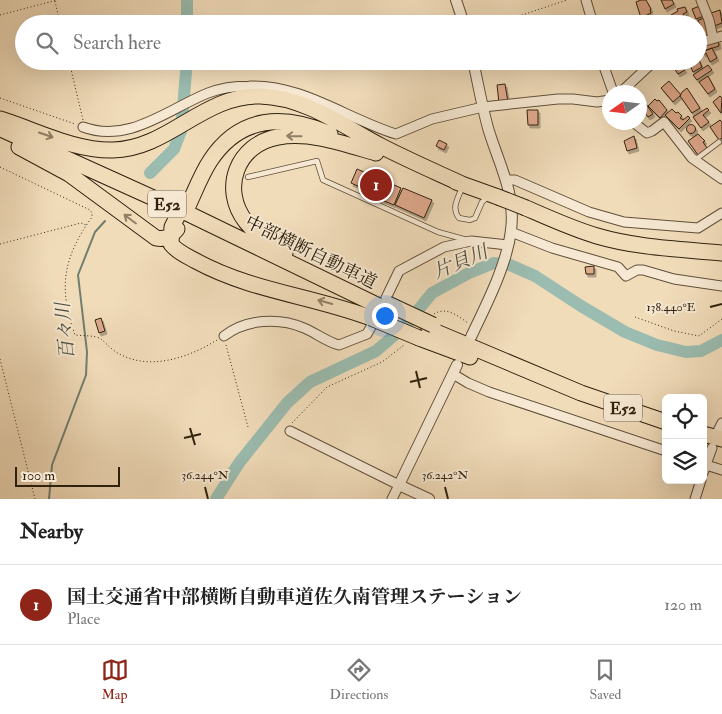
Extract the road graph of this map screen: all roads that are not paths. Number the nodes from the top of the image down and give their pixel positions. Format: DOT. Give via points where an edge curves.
graph roads {
  1 [pos="456,0"];
  2 [pos="586,0"];
  3 [pos="701,0"];
  4 [pos="461,15"];
  5 [pos="590,15"];
  6 [pos="718,37"];
  7 [pos="475,70"];
  8 [pos="605,70"];
  9 [pos="645,70"];
  10 [pos="611,85"];
  11 [pos="629,85"];
  12 [pos="602,101"];
  13 [pos="483,107"];
  14 [pos="0,119"];
  15 [pos="83,127"];
  16 [pos="0,128"];
  17 [pos="643,130"];
  18 [pos="0,138"];
  19 [pos="719,142"];
  20 [pos="378,150"];
  21 [pos="695,160"];
  22 [pos="248,177"];
  23 [pos="722,179"];
  24 [pos="507,180"];
  25 [pos="464,185"];
  26 [pos="494,196"];
  27 [pos="722,213"];
  28 [pos="511,232"];
  29 [pos="171,235"];
  30 [pos="471,241"];
  31 [pos="508,247"];
  32 [pos="722,253"];
  33 [pos="722,286"];
  34 [pos="382,308"];
  35 [pos="423,331"];
  36 [pos="224,336"];
  37 [pos="473,337"];
  38 [pos="455,369"];
  39 [pos="581,393"];
  40 [pos="662,421"];
  41 [pos="290,431"];
  42 [pos="719,435"];
  43 [pos="662,451"];
  44 [pos="707,461"];
  45 [pos="707,468"];
  46 [pos="722,470"];
  47 [pos="399,484"];
  48 [pos="700,484"];
  49 [pos="392,499"];
  50 [pos="429,499"];
  51 [pos="695,499"];
  1 -- 4 [label="street"];
  2 -- 5 [label="street"];
  3 -- 6 [label="street"];
  7 -- 13 [label="street"];
  8 -- 10 [label="street"];
  9 -- 11 [label="street"];
  12 -- 13 [label="street" via="558,99"];
  13 -- 15 [label="street" via="432,119 396,134 302,95 274,87 236,86 215,91 136,128 101,131"];
  13 -- 24 [label="street"];
  14 -- 20 [label="highway, one-way" via="78,146 122,150 152,142 232,99 271,97 314,110"];
  16 -- 34 [label="highway, 中部横断自動車道 / E52" via="191,215"];
  17 -- 21 [label="street" via="647,133 664,122"];
  29 -- 18 [label="highway, one-way" via="156,238 69,174"];
  19 -- 21 [label="lane"];
  20 -- 25 [label="highway"];
  20 -- 29 [label="highway" via="306,118 279,114 242,123 221,138 204,159"];
  20 -- 34 [label="highway, one-way" via="313,137 270,138 254,146 240,163 234,194 246,223 274,247"];
  21 -- 23 [label="street"];
  22 -- 30 [label="lane" via="317,161 323,180 438,232"];
  24 -- 27 [label="street" via="515,180 578,208 624,222 698,228"];
  24 -- 28 [label="street"];
  25 -- 26 [label="highway"];
  25 -- 26 [label="lane" via="455,207 459,218 474,218 482,202"];
  26 -- 32 [label="highway, bridge" via="619,242"];
  28 -- 31 [label="street"];
  28 -- 33 [label="street" via="552,248 618,266 626,276 643,270 674,279"];
  34 -- 29 [label="highway, one-way" via="330,304 234,279 176,249 171,244"];
  30 -- 31 [label="street"];
  30 -- 34 [label="street" via="444,247 399,270"];
  31 -- 37 [label="street"];
  34 -- 35 [label="highway, bridge"];
  34 -- 35 [label="highway, bridge"];
  34 -- 36 [label="street" via="367,334 339,346 294,324 273,321 252,323"];
  35 -- 37 [label="highway, E52"];
  35 -- 39 [label="highway" via="525,376"];
  37 -- 39 [label="highway, E52"];
  38 -- 43 [label="street" via="468,383 489,392"];
  38 -- 47 [label="street"];
  39 -- 40 [label="highway, E52"];
  41 -- 47 [label="street"];
  42 -- 44 [label="street"];
  45 -- 46 [label="street"];
  47 -- 49 [label="street"];
  47 -- 50 [label="street"];
  48 -- 51 [label="street"];
}
